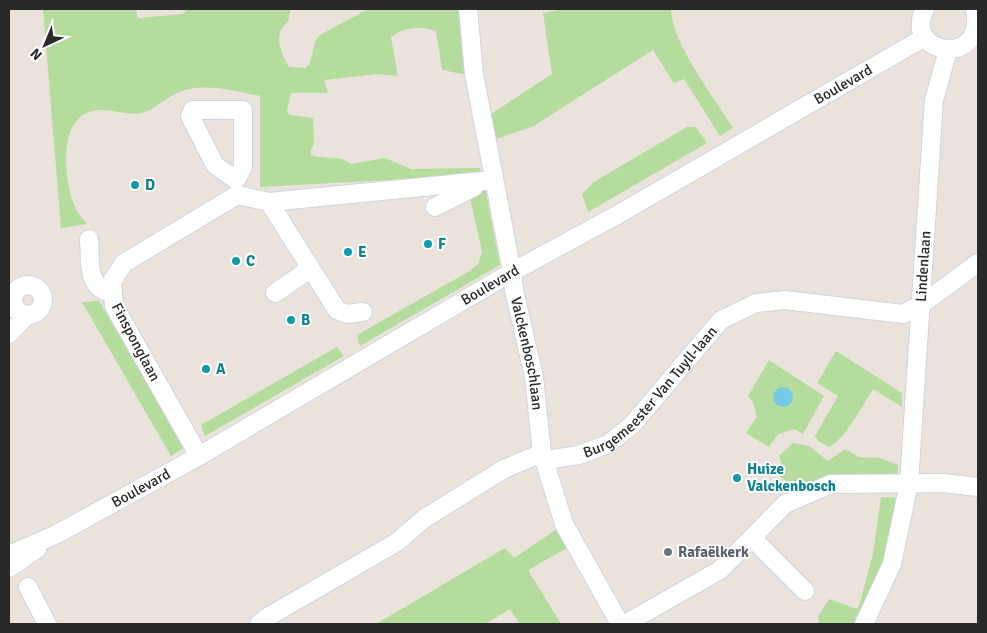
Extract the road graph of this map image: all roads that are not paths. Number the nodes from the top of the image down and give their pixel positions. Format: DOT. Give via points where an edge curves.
graph roads {
  1 [pos="468,9"];
  2 [pos="925,9"];
  3 [pos="975,9"];
  4 [pos="926,36"];
  5 [pos="948,50"];
  6 [pos="493,180"];
  7 [pos="269,202"];
  8 [pos="435,207"];
  9 [pos="89,239"];
  10 [pos="978,263"];
  11 [pos="310,269"];
  12 [pos="512,272"];
  13 [pos="112,293"];
  14 [pos="275,293"];
  15 [pos="922,304"];
  16 [pos="363,312"];
  17 [pos="26,316"];
  18 [pos="9,334"];
  19 [pos="199,456"];
  20 [pos="544,456"];
  21 [pos="909,483"];
  22 [pos="978,487"];
  23 [pos="57,534"];
  24 [pos="752,538"];
  25 [pos="9,555"];
  26 [pos="9,568"];
  27 [pos="28,587"];
  28 [pos="805,590"];
  29 [pos="647,620"];
  30 [pos="47,624"];
  31 [pos="259,624"];
  32 [pos="620,624"];
  33 [pos="625,624"];
  34 [pos="864,624"];
  1 -- 6 [label="street, Valckenboschlaan" via="474,74"];
  2 -- 4 [label="street" via="921,21"];
  3 -- 5 [label="street" via="978,24 973,38 962,48"];
  4 -- 5 [label="street" via="935,46"];
  4 -- 12 [label="street, Boulevard"];
  5 -- 15 [label="street, Lindenlaan" via="934,100"];
  6 -- 7 [label="street, Finsponglaan"];
  6 -- 8 [label="street" via="462,191"];
  6 -- 12 [label="street, Valckenboschlaan"];
  7 -- 11 [label="street"];
  7 -- 13 [label="street, Finsponglaan" via="236,188 124,263 112,281"];
  9 -- 13 [label="street" via="92,281"];
  10 -- 15 [label="street, Burgemeester Van Tuyll-laan"];
  11 -- 14 [label="street"];
  11 -- 16 [label="street" via="337,310 347,314"];
  12 -- 19 [label="street, Boulevard"];
  12 -- 20 [label="street, Valckenboschlaan" via="534,377"];
  13 -- 19 [label="street, Finsponglaan" via="114,306"];
  15 -- 20 [label="street, Burgemeester Van Tuyll-laan" via="903,314 785,300 756,303 720,320 632,426 608,444 579,455"];
  15 -- 21 [label="street, Lindenlaan"];
  17 -- 18 [label="street"];
  19 -- 23 [label="street, Boulevard"];
  20 -- 31 [label="street, Burgemeester Van Tuyll-laan" via="504,469 426,518 397,542"];
  20 -- 32 [label="street, Valckenboschlaan" via="564,524"];
  21 -- 22 [label="street"];
  21 -- 24 [label="street" via="830,484 785,504"];
  21 -- 34 [label="street, Lindenlaan" via="892,564"];
  23 -- 25 [label="street, Boulevard"];
  23 -- 26 [label="street, Boulevard"];
  24 -- 28 [label="street"];
  24 -- 29 [label="street" via="720,570"];
  27 -- 30 [label="street"];
  29 -- 33 [label="street"];
}
